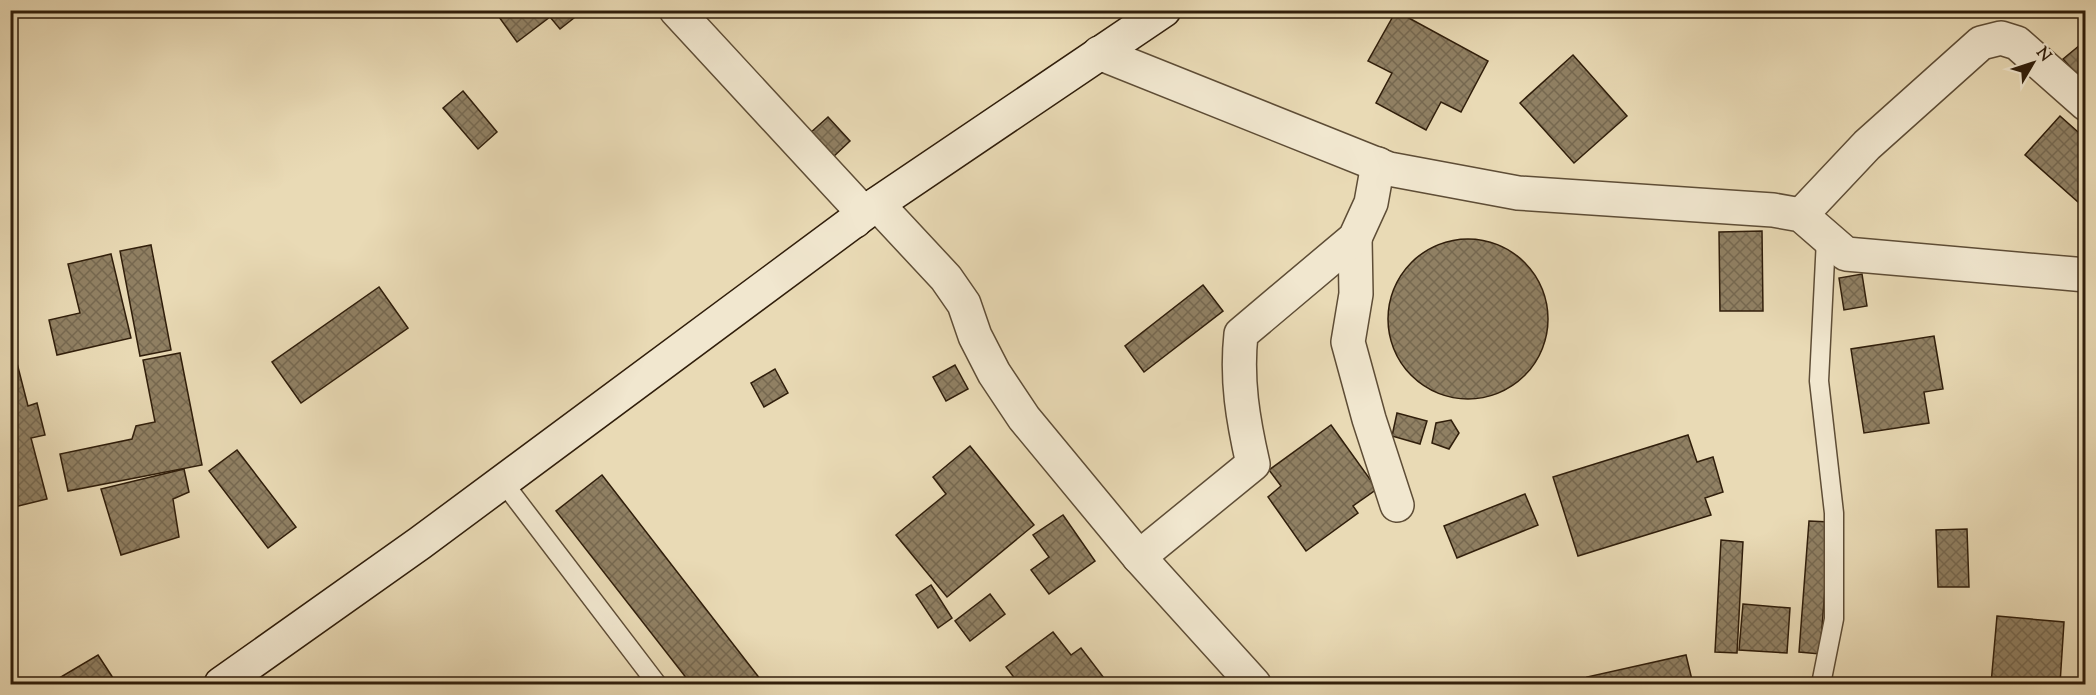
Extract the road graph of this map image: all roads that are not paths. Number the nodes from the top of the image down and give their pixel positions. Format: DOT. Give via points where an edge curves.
graph roads {
  1 [pos="676,10"];
  2 [pos="1164,10"];
  3 [pos="1099,53"];
  4 [pos="2085,104"];
  5 [pos="1378,164"];
  6 [pos="866,213"];
  7 [pos="1801,215"];
  8 [pos="1355,238"];
  9 [pos="1826,239"];
  10 [pos="2085,275"];
  11 [pos="503,482"];
  12 [pos="1398,505"];
  13 [pos="1139,557"];
  14 [pos="222,684"];
  15 [pos="657,684"];
  16 [pos="1254,684"];
  17 [pos="1821,684"];
  1 -- 6 [label="street"];
  2 -- 3 [label="street"];
  3 -- 5 [label="street"];
  3 -- 6 [label="street"];
  4 -- 7 [label="street" via="2017,43 2001,39 1981,43 1867,145"];
  5 -- 7 [label="street" via="1450,182 1518,193"];
  5 -- 8 [label="street" via="1371,203"];
  6 -- 11 [label="street"];
  6 -- 13 [label="street" via="946,278 964,304 994,374 1024,418"];
  7 -- 9 [label="street"];
  8 -- 12 [label="street" via="1356,294 1348,342"];
  8 -- 13 [label="street" via="1241,334 1238,366 1242,416 1252,464"];
  9 -- 10 [label="street" via="1846,254"];
  9 -- 17 [label="lane" via="1819,381 1834,513 1834,619"];
  11 -- 14 [label="street"];
  11 -- 15 [label="lane"];
  13 -- 16 [label="street"];
}
